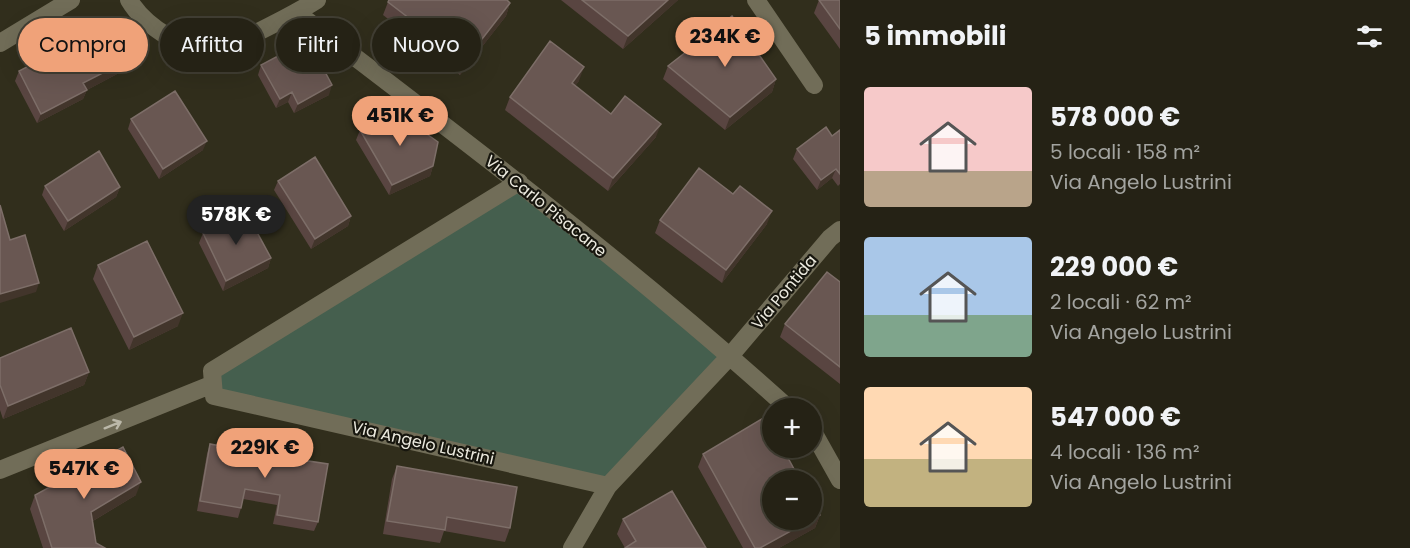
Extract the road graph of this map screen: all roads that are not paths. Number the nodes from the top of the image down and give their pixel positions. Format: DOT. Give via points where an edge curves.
graph roads {
  1 [pos="71,0"];
  2 [pos="129,0"];
  3 [pos="317,0"];
  4 [pos="756,0"];
  5 [pos="297,13"];
  6 [pos="0,43"];
  7 [pos="814,85"];
  8 [pos="519,182"];
  9 [pos="840,230"];
  10 [pos="730,356"];
  11 [pos="213,384"];
  12 [pos="777,398"];
  13 [pos="822,448"];
  14 [pos="0,470"];
  15 [pos="840,480"];
  16 [pos="608,486"];
  17 [pos="572,548"];
  1 -- 6 [label="street"];
  2 -- 5 [label="street" via="156,29 184,43 219,50"];
  3 -- 5 [label="street"];
  4 -- 7 [label="street"];
  5 -- 8 [label="street, Via Carlo Pisacane"];
  8 -- 10 [label="street, Via Carlo Pisacane"];
  8 -- 11 [label="street" via="212,371"];
  9 -- 10 [label="street, Via Pontida"];
  10 -- 12 [label="street, Via Carlo Pisacane"];
  10 -- 16 [label="street"];
  14 -- 11 [label="street, one-way"];
  11 -- 16 [label="street, Via Angelo Lustrini" via="214,396"];
  13 -- 15 [label="street"];
  16 -- 17 [label="street"];
}
